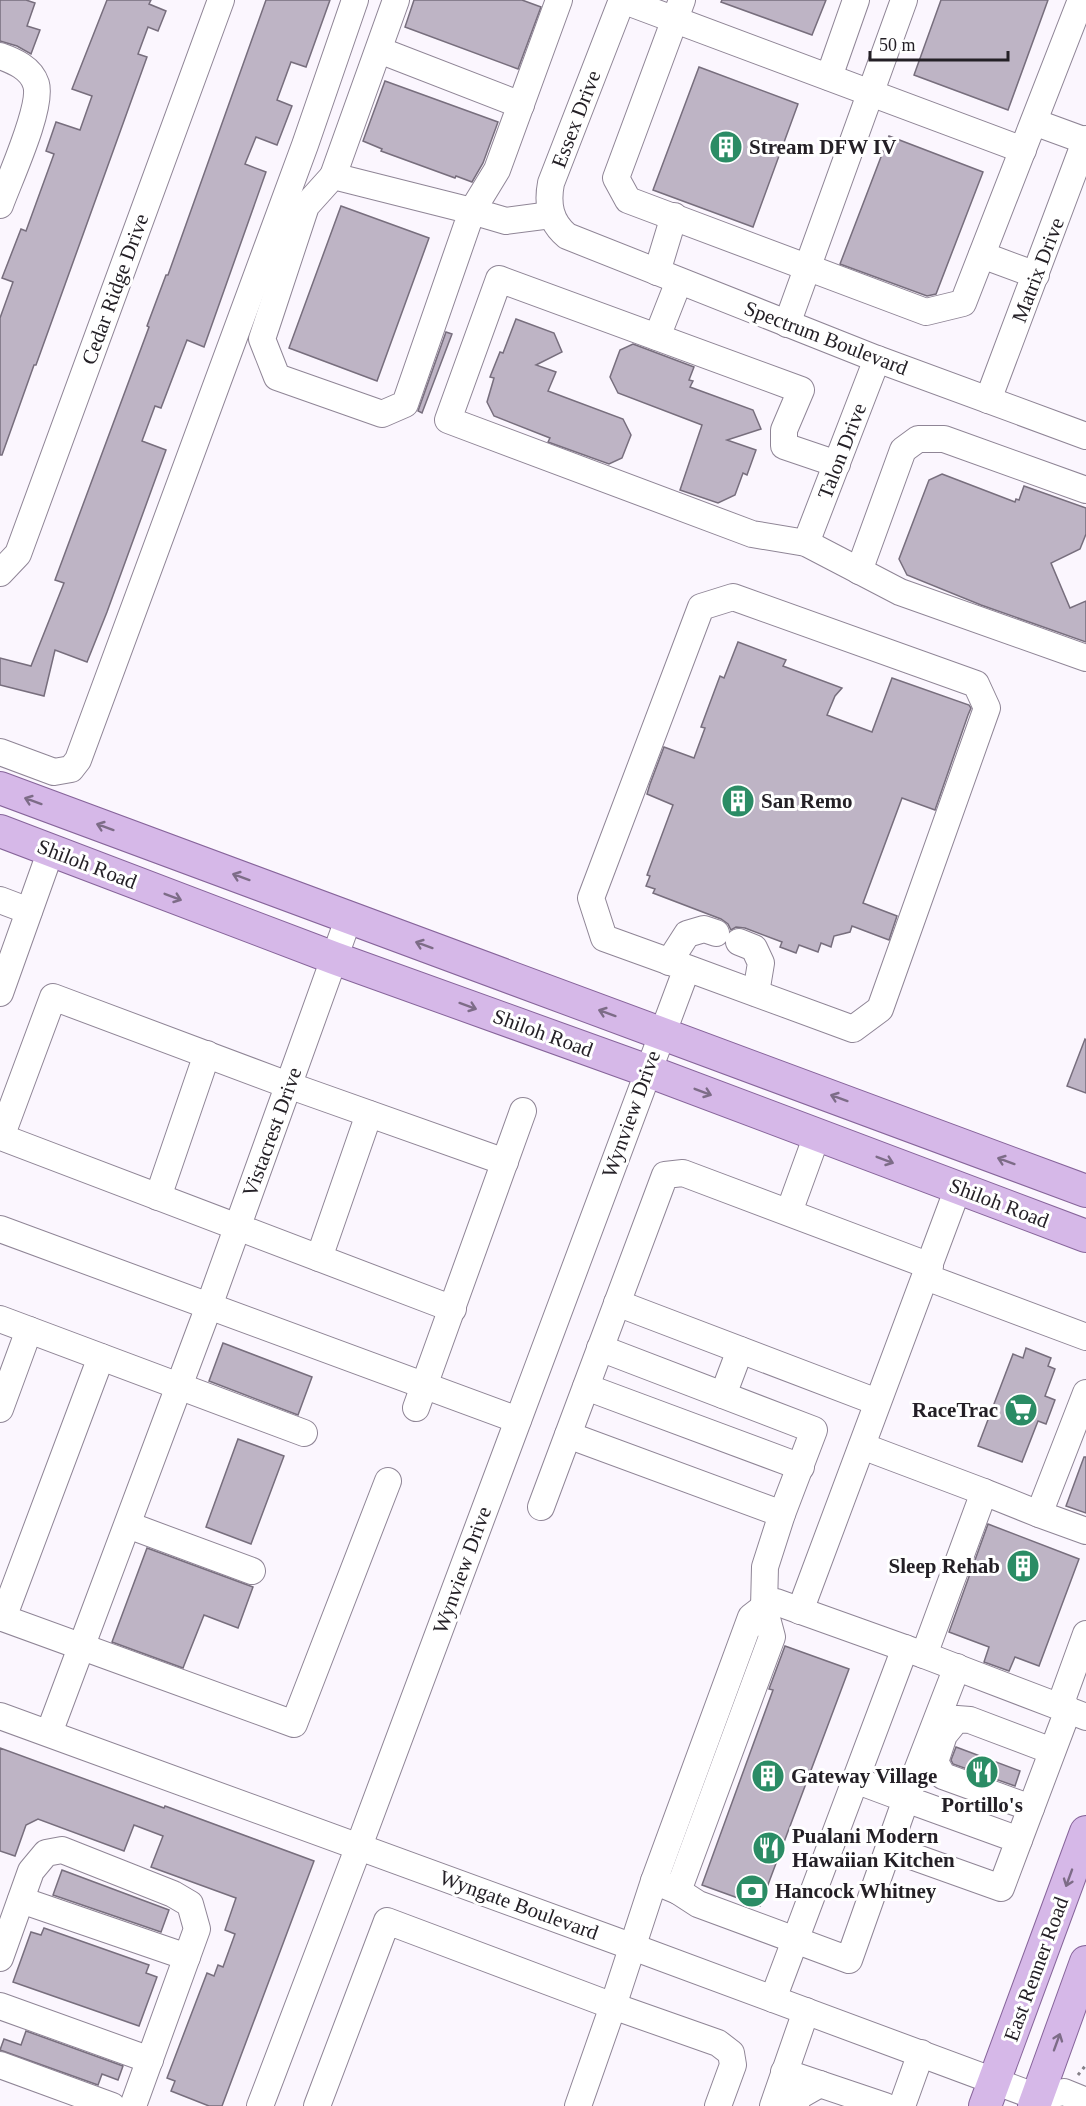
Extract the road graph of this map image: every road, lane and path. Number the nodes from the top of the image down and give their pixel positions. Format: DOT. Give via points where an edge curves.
graph roads {
  1 [pos="221,0"];
  2 [pos="355,0"];
  3 [pos="396,0"];
  4 [pos="559,0"];
  5 [pos="622,0"];
  6 [pos="856,0"];
  7 [pos="904,0"];
  8 [pos="1082,0"];
  9 [pos="678,10"];
  10 [pos="379,50"];
  11 [pos="0,56"];
  12 [pos="829,77"];
  13 [pos="870,93"];
  14 [pos="521,105"];
  15 [pos="1034,122"];
  16 [pos="1086,140"];
  17 [pos="1023,150"];
  18 [pos="333,176"];
  19 [pos="0,205"];
  20 [pos="472,211"];
  21 [pos="551,215"];
  22 [pos="674,216"];
  23 [pos="982,255"];
  24 [pos="807,267"];
  25 [pos="1036,275"];
  26 [pos="668,276"];
  27 [pos="787,324"];
  28 [pos="657,337"];
  29 [pos="877,359"];
  30 [pos="988,400"];
  31 [pos="1086,436"];
  32 [pos="837,465"];
  33 [pos="1086,490"];
  34 [pos="806,543"];
  35 [pos="859,571"];
  36 [pos="0,573"];
  37 [pos="1086,658"];
  38 [pos="0,752"];
  39 [pos="0,788"];
  40 [pos="65,813"];
  41 [pos="0,831"];
  42 [pos="51,850"];
  43 [pos="0,900"];
  44 [pos="29,910"];
  45 [pos="348,917"];
  46 [pos="334,958"];
  47 [pos="678,965"];
  48 [pos="0,993"];
  49 [pos="756,993"];
  50 [pos="662,1033"];
  51 [pos="207,1054"];
  52 [pos="648,1071"];
  53 [pos="288,1085"];
  54 [pos="523,1111"];
  55 [pos="369,1114"];
  56 [pos="817,1135"];
  57 [pos="972,1148"];
  58 [pos="505,1162"];
  59 [pos="958,1188"];
  60 [pos="1086,1191"];
  61 [pos="158,1197"];
  62 [pos="789,1212"];
  63 [pos="1050,1222"];
  64 [pos="237,1227"];
  65 [pos="0,1229"];
  66 [pos="1086,1236"];
  67 [pos="1086,1251"];
  68 [pos="319,1258"];
  69 [pos="928,1271"];
  70 [pos="617,1304"];
  71 [pos="209,1306"];
  72 [pos="453,1309"];
  73 [pos="0,1319"];
  74 [pos="29,1330"];
  75 [pos="1086,1337"];
  76 [pos="600,1348"];
  77 [pos="740,1350"];
  78 [pos="101,1357"];
  79 [pos="179,1386"];
  80 [pos="586,1387"];
  81 [pos="1086,1393"];
  82 [pos="723,1395"];
  83 [pos="421,1397"];
  84 [pos="878,1402"];
  85 [pos="0,1409"];
  86 [pos="518,1420"];
  87 [pos="304,1433"];
  88 [pos="568,1435"];
  89 [pos="862,1446"];
  90 [pos="801,1467"];
  91 [pos="388,1481"];
  92 [pos="984,1492"];
  93 [pos="542,1507"];
  94 [pos="782,1514"];
  95 [pos="1040,1514"];
  96 [pos="128,1525"];
  97 [pos="1086,1531"];
  98 [pos="252,1571"];
  99 [pos="764,1606"];
  100 [pos="800,1611"];
  101 [pos="2,1617"];
  102 [pos="1086,1634"];
  103 [pos="82,1647"];
  104 [pos="914,1652"];
  105 [pos="957,1667"];
  106 [pos="945,1698"];
  107 [pos="1077,1713"];
  108 [pos="0,1716"];
  109 [pos="49,1733"];
  110 [pos="1054,1745"];
  111 [pos="917,1773"];
  112 [pos="855,1780"];
  113 [pos="906,1800"];
  114 [pos="1030,1811"];
  115 [pos="1086,1832"];
  116 [pos="1019,1840"];
  117 [pos="359,1846"];
  118 [pos="889,1848"];
  119 [pos="654,1881"];
  120 [pos="678,1891"];
  121 [pos="21,1900"];
  122 [pos="795,1941"];
  123 [pos="633,1947"];
  124 [pos="186,1957"];
  125 [pos="0,1958"];
  126 [pos="1086,1962"];
  127 [pos="773,1999"];
  128 [pos="0,2006"];
  129 [pos="613,2006"];
  130 [pos="806,2011"];
  131 [pos="921,2054"];
  132 [pos="150,2060"];
  133 [pos="0,2065"];
  134 [pos="784,2072"];
  135 [pos="820,2084"];
  136 [pos="990,2093"];
  137 [pos="1086,2101"];
  138 [pos="1038,2103"];
  139 [pos="112,2106"];
  140 [pos="133,2106"];
  141 [pos="260,2106"];
  142 [pos="318,2106"];
  143 [pos="578,2106"];
  144 [pos="718,2106"];
  145 [pos="773,2106"];
  146 [pos="795,2106"];
  147 [pos="885,2106"];
  148 [pos="902,2106"];
  1 -- 36 [label="street, Cedar Ridge Drive" via="18,554"];
  2 -- 38 [label="street" via="78,760 70,769 54,772"];
  3 -- 10 [label="street"];
  4 -- 14 [label="street"];
  5 -- 9 [label="street"];
  5 -- 21 [label="street, Essex Drive" via="551,183"];
  6 -- 12 [label="street"];
  7 -- 13 [label="street"];
  8 -- 15 [label="street"];
  9 -- 12 [label="street"];
  9 -- 22 [label="street" via="616,178 628,200"];
  10 -- 14 [label="street"];
  10 -- 18 [label="street"];
  11 -- 19 [label="street" via="29,72 36,84 36,101"];
  12 -- 13 [label="street"];
  13 -- 17 [label="street"];
  13 -- 24 [label="street"];
  14 -- 20 [label="street" via="497,170"];
  15 -- 16 [label="street"];
  15 -- 17 [label="street"];
  16 -- 25 [label="street, Matrix Drive"];
  17 -- 23 [label="street"];
  18 -- 20 [label="street"];
  18 -- 20 [label="street" via="306,206 262,339 277,376 382,414 405,404"];
  20 -- 21 [label="street" via="506,221"];
  21 -- 26 [label="street, Spectrum Boulevard" via="557,228 567,236"];
  22 -- 24 [label="street"];
  22 -- 26 [label="street"];
  23 -- 24 [label="street" via="963,303 926,312"];
  23 -- 25 [label="street"];
  24 -- 27 [label="street"];
  25 -- 30 [label="street, Matrix Drive"];
  26 -- 27 [label="street, Spectrum Boulevard"];
  26 -- 28 [label="street"];
  27 -- 29 [label="street, Spectrum Boulevard"];
  28 -- 32 [label="street" via="801,390 784,430 784,446"];
  28 -- 34 [label="street" via="499,279 448,420 752,534"];
  29 -- 30 [label="street, Spectrum Boulevard"];
  29 -- 32 [label="street, Talon Drive"];
  30 -- 31 [label="street, Spectrum Boulevard"];
  32 -- 34 [label="street, Talon Drive"];
  33 -- 35 [label="street" via="944,439 918,439 903,450"];
  34 -- 35 [label="street"];
  35 -- 37 [label="street" via="900,592"];
  40 -- 39 [label="main road, Shiloh Road, one-way"];
  40 -- 42 [label="main road"];
  45 -- 40 [label="main road, Shiloh Road, one-way"];
  41 -- 42 [label="main road, Shiloh Road"];
  42 -- 44 [label="street"];
  42 -- 46 [label="main road, Shiloh Road, one-way"];
  43 -- 44 [label="street"];
  44 -- 48 [label="street"];
  45 -- 46 [label="street, Vistacrest Drive"];
  50 -- 45 [label="main road, Shiloh Road, one-way"];
  46 -- 52 [label="main road, Shiloh Road, one-way"];
  46 -- 53 [label="street, Vistacrest Drive"];
  47 -- 49 [label="street"];
  47 -- 49 [label="street, Wynview Drive" via="687,933 704,929 727,937 754,948 761,963"];
  47 -- 49 [label="street" via="604,938 591,898 701,607 733,597 976,684 987,708 880,1009 853,1029"];
  47 -- 50 [label="street, Wynview Drive"];
  50 -- 52 [label="street, Wynview Drive"];
  57 -- 50 [label="main road, Shiloh Road, one-way"];
  51 -- 53 [label="street"];
  51 -- 61 [label="street"];
  51 -- 61 [label="street" via="53,997 1,1137"];
  52 -- 56 [label="main road, Shiloh Road, one-way"];
  52 -- 86 [label="street, Wynview Drive"];
  53 -- 55 [label="street"];
  53 -- 64 [label="street, Vistacrest Drive"];
  54 -- 58 [label="street"];
  55 -- 58 [label="street"];
  55 -- 68 [label="street"];
  56 -- 59 [label="main road, Shiloh Road, one-way"];
  56 -- 62 [label="street"];
  57 -- 59 [label="main road"];
  60 -- 57 [label="main road, Shiloh Road, one-way"];
  58 -- 72 [label="street"];
  59 -- 63 [label="main road, Shiloh Road"];
  59 -- 69 [label="street"];
  61 -- 64 [label="street"];
  62 -- 69 [label="street"];
  62 -- 70 [label="street" via="683,1173 665,1175"];
  63 -- 66 [label="main road, Shiloh Road"];
  63 -- 67 [label="main road" via="1064,1242"];
  64 -- 68 [label="street"];
  64 -- 71 [label="street, Vistacrest Drive"];
  65 -- 71 [label="street"];
  68 -- 72 [label="street"];
  69 -- 75 [label="street"];
  69 -- 84 [label="street"];
  70 -- 76 [label="street"];
  70 -- 77 [label="street"];
  71 -- 79 [label="street, Vistacrest Drive"];
  71 -- 83 [label="street"];
  72 -- 83 [label="street"];
  73 -- 74 [label="street"];
  74 -- 78 [label="street"];
  74 -- 85 [label="street"];
  76 -- 80 [label="street"];
  76 -- 82 [label="street"];
  77 -- 82 [label="street"];
  77 -- 84 [label="street"];
  78 -- 79 [label="street"];
  78 -- 101 [label="street"];
  79 -- 87 [label="street"];
  79 -- 96 [label="street, Vistacrest Drive"];
  80 -- 88 [label="street"];
  80 -- 90 [label="street"];
  81 -- 95 [label="street"];
  82 -- 90 [label="street" via="814,1430"];
  83 -- 86 [label="street"];
  84 -- 89 [label="street"];
  86 -- 117 [label="street, Wynview Drive"];
  88 -- 93 [label="street"];
  88 -- 94 [label="street"];
  89 -- 92 [label="street"];
  89 -- 100 [label="street"];
  90 -- 94 [label="street"];
  91 -- 103 [label="street" via="294,1724"];
  92 -- 95 [label="street"];
  92 -- 104 [label="street"];
  94 -- 99 [label="street" via="765,1567"];
  95 -- 97 [label="street"];
  96 -- 98 [label="street"];
  96 -- 103 [label="street, Vistacrest Drive"];
  99 -- 100 [label="street" via="776,1602"];
  99 -- 119 [label="street" via="751,1617"];
  99 -- 120 [label="street" via="772,1637"];
  100 -- 104 [label="street"];
  101 -- 103 [label="street"];
  102 -- 107 [label="street" via="1062,1700"];
  103 -- 109 [label="street, Vistacrest Drive"];
  104 -- 105 [label="street"];
  104 -- 112 [label="street"];
  105 -- 106 [label="street"];
  105 -- 107 [label="street"];
  106 -- 110 [label="street"];
  106 -- 111 [label="street"];
  107 -- 110 [label="street"];
  108 -- 109 [label="street, Wyngate Boulevard"];
  109 -- 117 [label="street, Wyngate Boulevard"];
  110 -- 114 [label="street"];
  110 -- 114 [label="street" via="970,1720 957,1719 944,1735 936,1762 943,1776"];
  111 -- 113 [label="street"];
  111 -- 114 [label="street"];
  112 -- 113 [label="street"];
  112 -- 122 [label="street"];
  113 -- 116 [label="street"];
  113 -- 118 [label="street"];
  114 -- 116 [label="street"];
  115 -- 136 [label="main road, East Renner Road, one-way"];
  116 -- 118 [label="street" via="1001,1888"];
  117 -- 123 [label="street, Wyngate Boulevard"];
  117 -- 141 [label="street, Wynview Drive"];
  118 -- 122 [label="street" via="849,1960"];
  119 -- 120 [label="street"];
  119 -- 123 [label="street"];
  120 -- 122 [label="street" via="698,1904"];
  121 -- 124 [label="street"];
  121 -- 124 [label="street" via="31,1871 46,1853 62,1850 190,1904 197,1929"];
  121 -- 125 [label="street"];
  122 -- 127 [label="street"];
  123 -- 127 [label="street, Wyngate Boulevard"];
  123 -- 129 [label="street"];
  124 -- 132 [label="street"];
  138 -- 126 [label="main road, one-way"];
  127 -- 130 [label="street, Wyngate Boulevard"];
  128 -- 132 [label="street"];
  129 -- 142 [label="street" via="387,1921"];
  129 -- 143 [label="street"];
  129 -- 144 [label="street" via="718,2043 731,2053 733,2065"];
  130 -- 131 [label="street, Wyngate Boulevard"];
  130 -- 134 [label="street"];
  131 -- 136 [label="street, Wyngate Boulevard"];
  131 -- 148 [label="street"];
  132 -- 140 [label="street"];
  133 -- 139 [label="street"];
  134 -- 135 [label="street"];
  134 -- 145 [label="street"];
  135 -- 146 [label="street" via="799,2096"];
  135 -- 147 [label="street"];
  136 -- 138 [label="street, Wyngate Boulevard"];
  137 -- 138 [label="street" via="1064,2092"];
}
